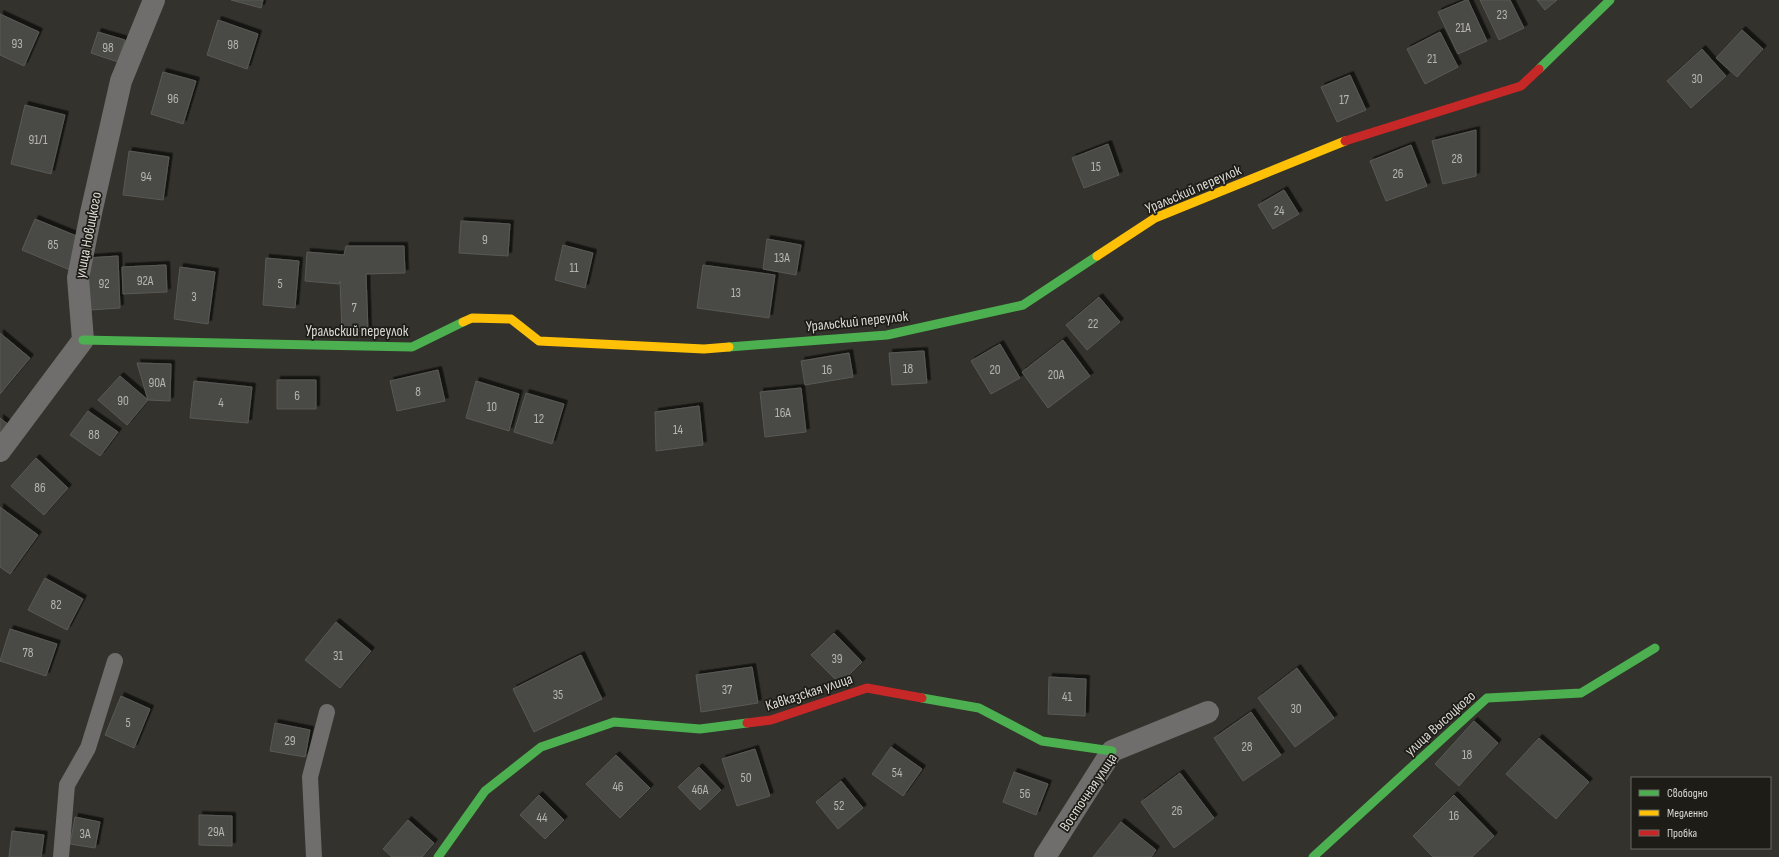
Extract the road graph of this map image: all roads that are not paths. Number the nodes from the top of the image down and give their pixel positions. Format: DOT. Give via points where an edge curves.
graph roads {
  1 [pos="154,0"];
  2 [pos="1610,0"];
  3 [pos="83,340"];
  4 [pos="0,451"];
  5 [pos="1655,648"];
  6 [pos="115,661"];
  7 [pos="327,712"];
  8 [pos="1208,712"];
  9 [pos="1112,751"];
  10 [pos="61,857"];
  11 [pos="314,857"];
  12 [pos="438,857"];
  13 [pos="1045,857"];
  14 [pos="1313,857"];
  1 -- 3 [label="street, улица Новицкого" via="121,81 91,213 78,278"];
  2 -- 3 [label="street, Уральский переулок" via="1521,86 1352,138 1155,218 1023,305 1015,307 886,334 704,349 539,341 511,319 472,318 412,347"];
  3 -- 4 [label="street"];
  5 -- 14 [label="street, улица Высоцкого" via="1581,693 1487,698"];
  6 -- 10 [label="lane" via="88,748 67,786"];
  7 -- 11 [label="lane" via="310,777"];
  8 -- 9 [label="street, Восточная улица"];
  9 -- 12 [label="street, Кавказская улица" via="1042,741 979,708 866,688 770,720 700,729 614,722 541,747 485,791"];
  9 -- 13 [label="street, Восточная улица"];
}
